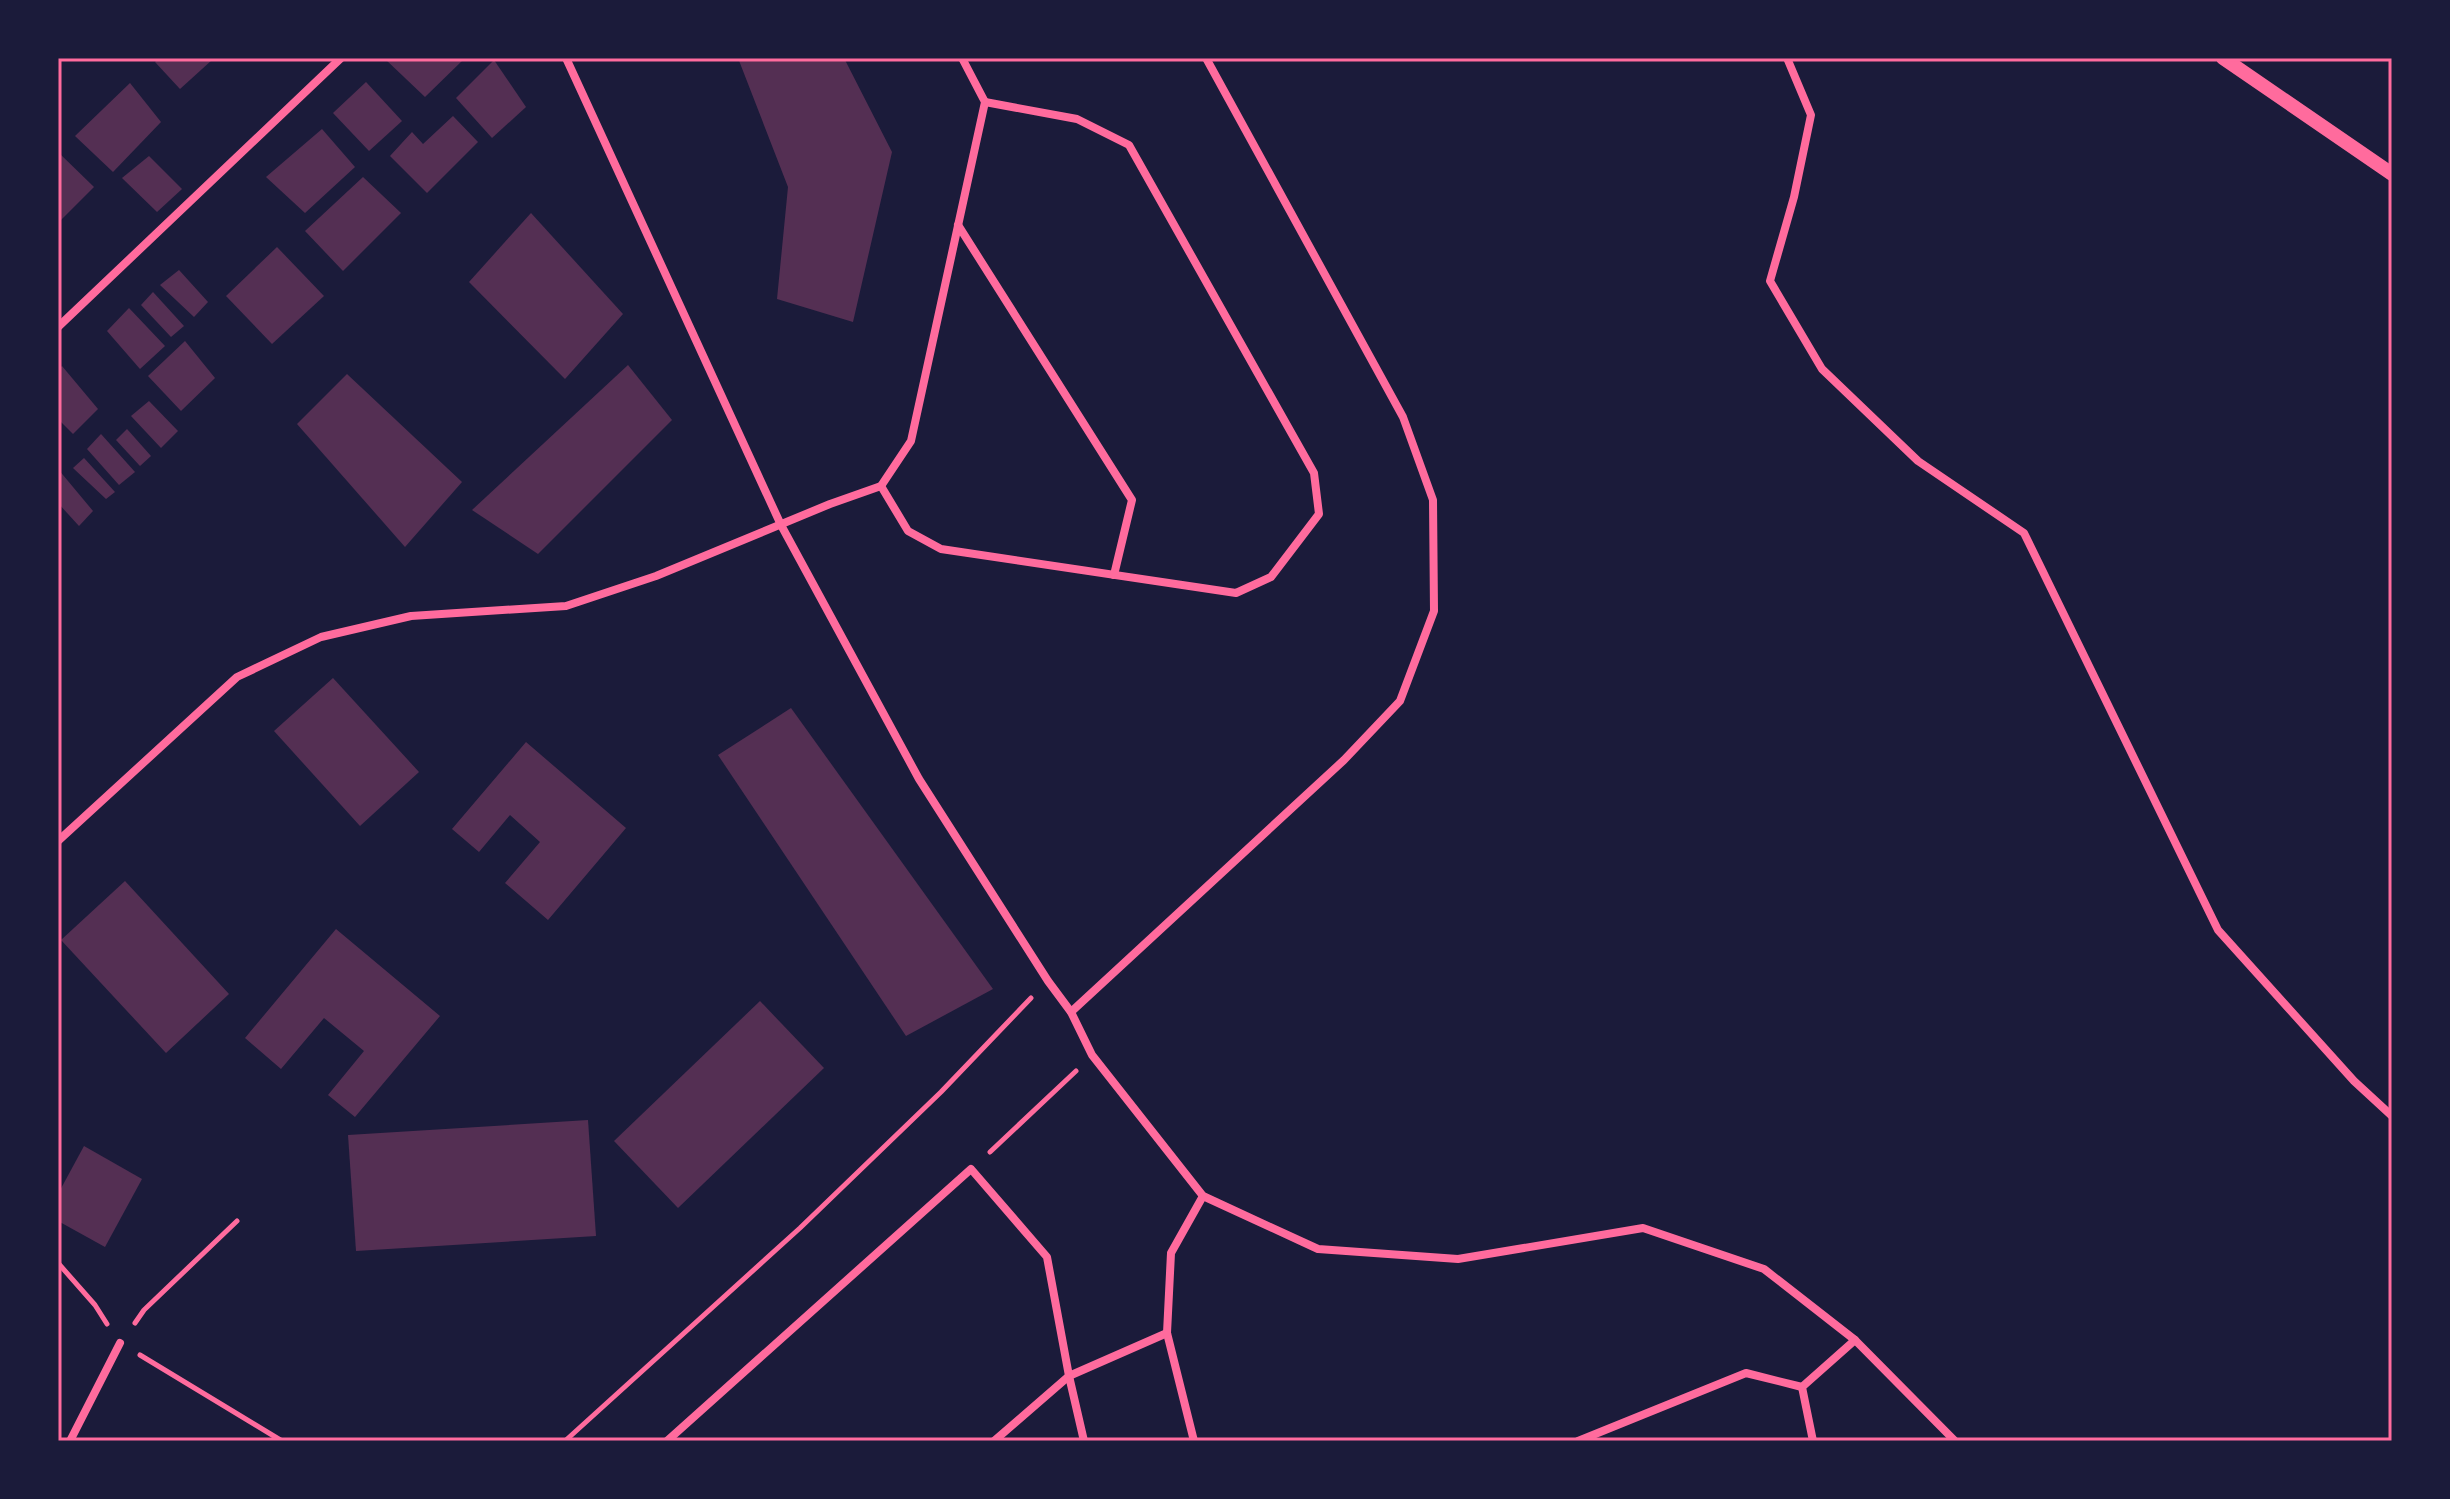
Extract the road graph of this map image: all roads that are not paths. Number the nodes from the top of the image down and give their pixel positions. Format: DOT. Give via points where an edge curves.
graph roads {
  1 [pos="341,58"];
  2 [pos="566,58"];
  3 [pos="962,58"];
  4 [pos="1206,58"];
  5 [pos="1787,58"];
  6 [pos="2223,58"];
  7 [pos="985,102"];
  8 [pos="2392,174"];
  9 [pos="958,225"];
  10 [pos="58,327"];
  11 [pos="881,486"];
  12 [pos="781,525"];
  13 [pos="1114,575"];
  14 [pos="58,841"];
  15 [pos="1071,1012"];
  16 [pos="2392,1116"];
  17 [pos="1203,1196"];
  18 [pos="1167,1333"];
  19 [pos="1855,1340"];
  20 [pos="120,1343"];
  21 [pos="1069,1376"];
  22 [pos="1802,1387"];
  23 [pos="70,1441"];
  24 [pos="667,1441"];
  25 [pos="994,1441"];
  26 [pos="1084,1441"];
  27 [pos="1194,1441"];
  28 [pos="1578,1441"];
  29 [pos="1813,1441"];
  30 [pos="1955,1441"];
  1 -- 10 [label="street"];
  2 -- 12 [label="street"];
  3 -- 7 [label="street"];
  4 -- 15 [label="street" via="1403,417 1433,500 1434,611 1400,701 1344,760"];
  5 -- 16 [label="street" via="1811,115 1770,281 1822,369 1918,461 2024,533 2218,930"];
  6 -- 8 [label="street"];
  7 -- 9 [label="street"];
  7 -- 13 [label="street" via="1077,119 1129,145 1314,473 1319,514 1271,577 1236,593"];
  9 -- 11 [label="street" via="911,441"];
  9 -- 13 [label="street" via="1132,500"];
  11 -- 12 [label="street"];
  11 -- 13 [label="street" via="908,531 941,549"];
  12 -- 14 [label="street" via="566,606 411,616 321,637 237,677"];
  12 -- 15 [label="street" via="919,779"];
  15 -- 17 [label="street" via="1092,1055"];
  17 -- 18 [label="street" via="1171,1253"];
  17 -- 19 [label="street" via="1318,1249 1458,1259 1643,1228 1764,1269"];
  18 -- 21 [label="street"];
  18 -- 27 [label="street"];
  19 -- 22 [label="street"];
  19 -- 30 [label="street"];
  20 -- 23 [label="street"];
  21 -- 24 [label="street" via="1047,1257 971,1169"];
  21 -- 25 [label="street"];
  21 -- 26 [label="street"];
  22 -- 28 [label="street" via="1746,1373"];
  22 -- 29 [label="street"];
}
